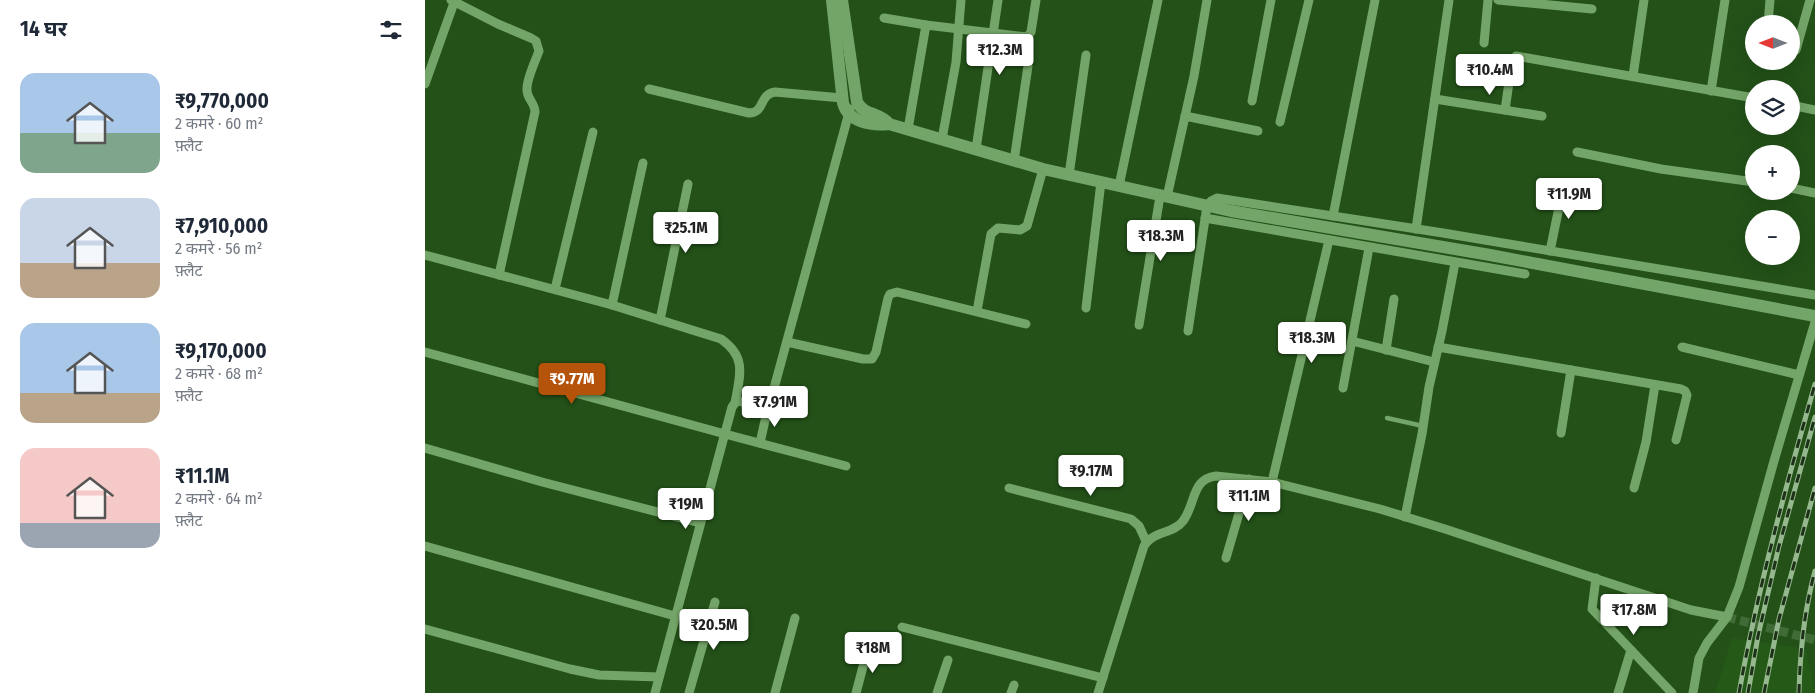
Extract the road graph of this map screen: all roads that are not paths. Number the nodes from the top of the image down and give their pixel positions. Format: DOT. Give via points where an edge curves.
graph roads {
  1 [pos="832,0"];
  2 [pos="842,0"];
  3 [pos="961,0"];
  4 [pos="998,0"];
  5 [pos="1036,0"];
  6 [pos="1158,0"];
  7 [pos="1207,0"];
  8 [pos="1271,0"];
  9 [pos="1309,0"];
  10 [pos="1375,0"];
  11 [pos="1449,0"];
  12 [pos="1488,0"];
  13 [pos="1498,0"];
  14 [pos="1644,0"];
  15 [pos="1725,0"];
  16 [pos="1770,0"];
  17 [pos="1810,0"];
  18 [pos="454,1"];
  19 [pos="1592,9"];
  20 [pos="1769,15"];
  21 [pos="884,18"];
  22 [pos="926,25"];
  23 [pos="959,29"];
  24 [pos="995,34"];
  25 [pos="1800,36"];
  26 [pos="1484,43"];
  27 [pos="1086,55"];
  28 [pos="1028,66"];
  29 [pos="1633,76"];
  30 [pos="425,84"];
  31 [pos="649,89"];
  32 [pos="1711,91"];
  33 [pos="1745,97"];
  34 [pos="842,98"];
  35 [pos="856,98"];
  36 [pos="1435,99"];
  37 [pos="1252,101"];
  38 [pos="1800,107"];
  39 [pos="1505,110"];
  40 [pos="1815,110"];
  41 [pos="848,114"];
  42 [pos="1185,116"];
  43 [pos="1542,116"];
  44 [pos="1280,122"];
  45 [pos="889,124"];
  46 [pos="908,129"];
  47 [pos="1258,131"];
  48 [pos="593,132"];
  49 [pos="943,139"];
  50 [pos="976,149"];
  51 [pos="1577,152"];
  52 [pos="1015,161"];
  53 [pos="643,164"];
  54 [pos="1043,168"];
  55 [pos="1069,175"];
  56 [pos="1745,181"];
  57 [pos="1101,182"];
  58 [pos="1564,183"];
  59 [pos="688,184"];
  60 [pos="1119,186"];
  61 [pos="1800,190"];
  62 [pos="1815,193"];
  63 [pos="1163,196"];
  64 [pos="1206,212"];
  65 [pos="1333,216"];
  66 [pos="1416,229"];
  67 [pos="1329,240"];
  68 [pos="1369,248"];
  69 [pos="1550,251"];
  70 [pos="425,255"];
  71 [pos="1455,263"];
  72 [pos="1525,274"];
  73 [pos="499,275"];
  74 [pos="555,289"];
  75 [pos="1815,295"];
  76 [pos="1394,299"];
  77 [pos="612,305"];
  78 [pos="1086,308"];
  79 [pos="977,312"];
  80 [pos="1815,316"];
  81 [pos="660,320"];
  82 [pos="1815,322"];
  83 [pos="1026,324"];
  84 [pos="1139,325"];
  85 [pos="1187,330"];
  86 [pos="1352,341"];
  87 [pos="787,342"];
  88 [pos="1438,347"];
  89 [pos="1682,347"];
  90 [pos="1386,350"];
  91 [pos="425,352"];
  92 [pos="1434,362"];
  93 [pos="1571,370"];
  94 [pos="1799,376"];
  95 [pos="1655,385"];
  96 [pos="1343,388"];
  97 [pos="735,402"];
  98 [pos="768,407"];
  99 [pos="1387,418"];
  100 [pos="1423,426"];
  101 [pos="1561,433"];
  102 [pos="725,434"];
  103 [pos="1676,440"];
  104 [pos="760,444"];
  105 [pos="425,448"];
  106 [pos="846,466"];
  107 [pos="1249,479"];
  108 [pos="1272,482"];
  109 [pos="1009,488"];
  110 [pos="1634,488"];
  111 [pos="1405,516"];
  112 [pos="701,523"];
  113 [pos="1146,541"];
  114 [pos="425,546"];
  115 [pos="1226,558"];
  116 [pos="1596,578"];
  117 [pos="715,602"];
  118 [pos="675,616"];
  119 [pos="1727,617"];
  120 [pos="795,618"];
  121 [pos="902,627"];
  122 [pos="425,629"];
  123 [pos="868,648"];
  124 [pos="1631,650"];
  125 [pos="947,660"];
  126 [pos="659,677"];
  127 [pos="1103,678"];
  128 [pos="655,693"];
  129 [pos="689,693"];
  130 [pos="775,693"];
  131 [pos="856,693"];
  132 [pos="937,693"];
  133 [pos="1098,693"];
  134 [pos="1618,693"];
  135 [pos="1672,693"];
  136 [pos="1693,693"];
  1 -- 34 [label="street"];
  2 -- 35 [label="street"];
  3 -- 23 [label="street"];
  4 -- 24 [label="street"];
  5 -- 24 [label="street" via="1030,35"];
  6 -- 60 [label="street"];
  7 -- 42 [label="street"];
  8 -- 37 [label="street"];
  9 -- 44 [label="street"];
  10 -- 65 [label="street"];
  11 -- 36 [label="street"];
  12 -- 26 [label="street"];
  13 -- 19 [label="street"];
  14 -- 29 [label="street"];
  15 -- 32 [label="street"];
  16 -- 20 [label="street"];
  17 -- 25 [label="street"];
  18 -- 30 [label="street"];
  18 -- 73 [label="street" via="531,38 539,46 527,88 535,112"];
  21 -- 22 [label="street"];
  22 -- 23 [label="street"];
  22 -- 46 [label="street"];
  23 -- 24 [label="street"];
  23 -- 49 [label="street"];
  24 -- 50 [label="street"];
  27 -- 55 [label="street"];
  28 -- 52 [label="street"];
  29 -- 32 [label="street"];
  29 -- 39 [label="street" via="1516,56 1512,62"];
  31 -- 34 [label="street" via="749,113 759,110 768,93"];
  32 -- 33 [label="street"];
  34 -- 41 [label="street"];
  35 -- 41 [label="street"];
  35 -- 45 [label="street" via="862,110 882,116"];
  36 -- 39 [label="street"];
  36 -- 66 [label="street"];
  38 -- 40 [label="street"];
  39 -- 43 [label="street"];
  41 -- 45 [label="street" via="877,125"];
  41 -- 87 [label="street"];
  42 -- 47 [label="street"];
  42 -- 63 [label="street"];
  45 -- 46 [label="street"];
  46 -- 49 [label="street"];
  48 -- 74 [label="street"];
  49 -- 50 [label="street"];
  50 -- 52 [label="street"];
  51 -- 56 [label="street" via="1661,169"];
  52 -- 54 [label="street"];
  53 -- 77 [label="street"];
  54 -- 55 [label="street"];
  54 -- 79 [label="street" via="1027,226 1020,230 998,228 991,234"];
  55 -- 57 [label="street"];
  57 -- 60 [label="street"];
  57 -- 78 [label="street"];
  58 -- 69 [label="street"];
  59 -- 81 [label="street"];
  60 -- 63 [label="street"];
  61 -- 62 [label="street"];
  63 -- 64 [label="street"];
  63 -- 84 [label="street"];
  64 -- 65 [label="street" via="1211,201 1224,198"];
  64 -- 67 [label="street"];
  64 -- 80 [label="street" via="1231,211 1467,251"];
  64 -- 85 [label="street"];
  65 -- 66 [label="street"];
  66 -- 69 [label="street"];
  67 -- 68 [label="street"];
  67 -- 108 [label="street"];
  68 -- 71 [label="street"];
  68 -- 86 [label="street"];
  69 -- 75 [label="street"];
  70 -- 73 [label="street"];
  71 -- 72 [label="street"];
  71 -- 88 [label="street"];
  73 -- 74 [label="street"];
  74 -- 77 [label="street"];
  76 -- 90 [label="street"];
  77 -- 81 [label="street"];
  79 -- 83 [label="street"];
  79 -- 87 [label="street" via="893,292 889,294 872,360"];
  81 -- 97 [label="street" via="721,339 730,346 740,369"];
  82 -- 94 [label="street"];
  86 -- 90 [label="street"];
  86 -- 96 [label="street"];
  87 -- 98 [label="street"];
  88 -- 92 [label="street"];
  88 -- 93 [label="street"];
  89 -- 94 [label="street"];
  90 -- 92 [label="street"];
  91 -- 102 [label="street"];
  92 -- 100 [label="street"];
  93 -- 95 [label="street"];
  93 -- 101 [label="street"];
  94 -- 119 [label="street" via="1739,587"];
  95 -- 103 [label="street" via="1685,391"];
  95 -- 110 [label="street" via="1646,442"];
  97 -- 98 [label="street"];
  97 -- 102 [label="street"];
  98 -- 104 [label="street"];
  99 -- 100 [label="lane"];
  100 -- 111 [label="street"];
  102 -- 104 [label="street"];
  102 -- 112 [label="street"];
  104 -- 106 [label="street"];
  105 -- 112 [label="street"];
  107 -- 108 [label="street"];
  107 -- 113 [label="street" via="1227,476 1208,477 1201,481 1182,523"];
  107 -- 115 [label="street"];
  108 -- 111 [label="street"];
  109 -- 113 [label="street" via="1131,519 1139,526"];
  111 -- 116 [label="street"];
  112 -- 118 [label="street"];
  113 -- 127 [label="street"];
  114 -- 118 [label="street"];
  116 -- 119 [label="street" via="1691,610"];
  116 -- 124 [label="street" via="1591,609"];
  117 -- 129 [label="street"];
  118 -- 126 [label="street"];
  119 -- 136 [label="street" via="1699,658"];
  120 -- 130 [label="street"];
  121 -- 127 [label="street"];
  122 -- 126 [label="street" via="599,675"];
  123 -- 131 [label="street"];
  124 -- 134 [label="street"];
  124 -- 135 [label="street"];
  125 -- 132 [label="street"];
  126 -- 128 [label="street"];
  127 -- 133 [label="street"];
}
